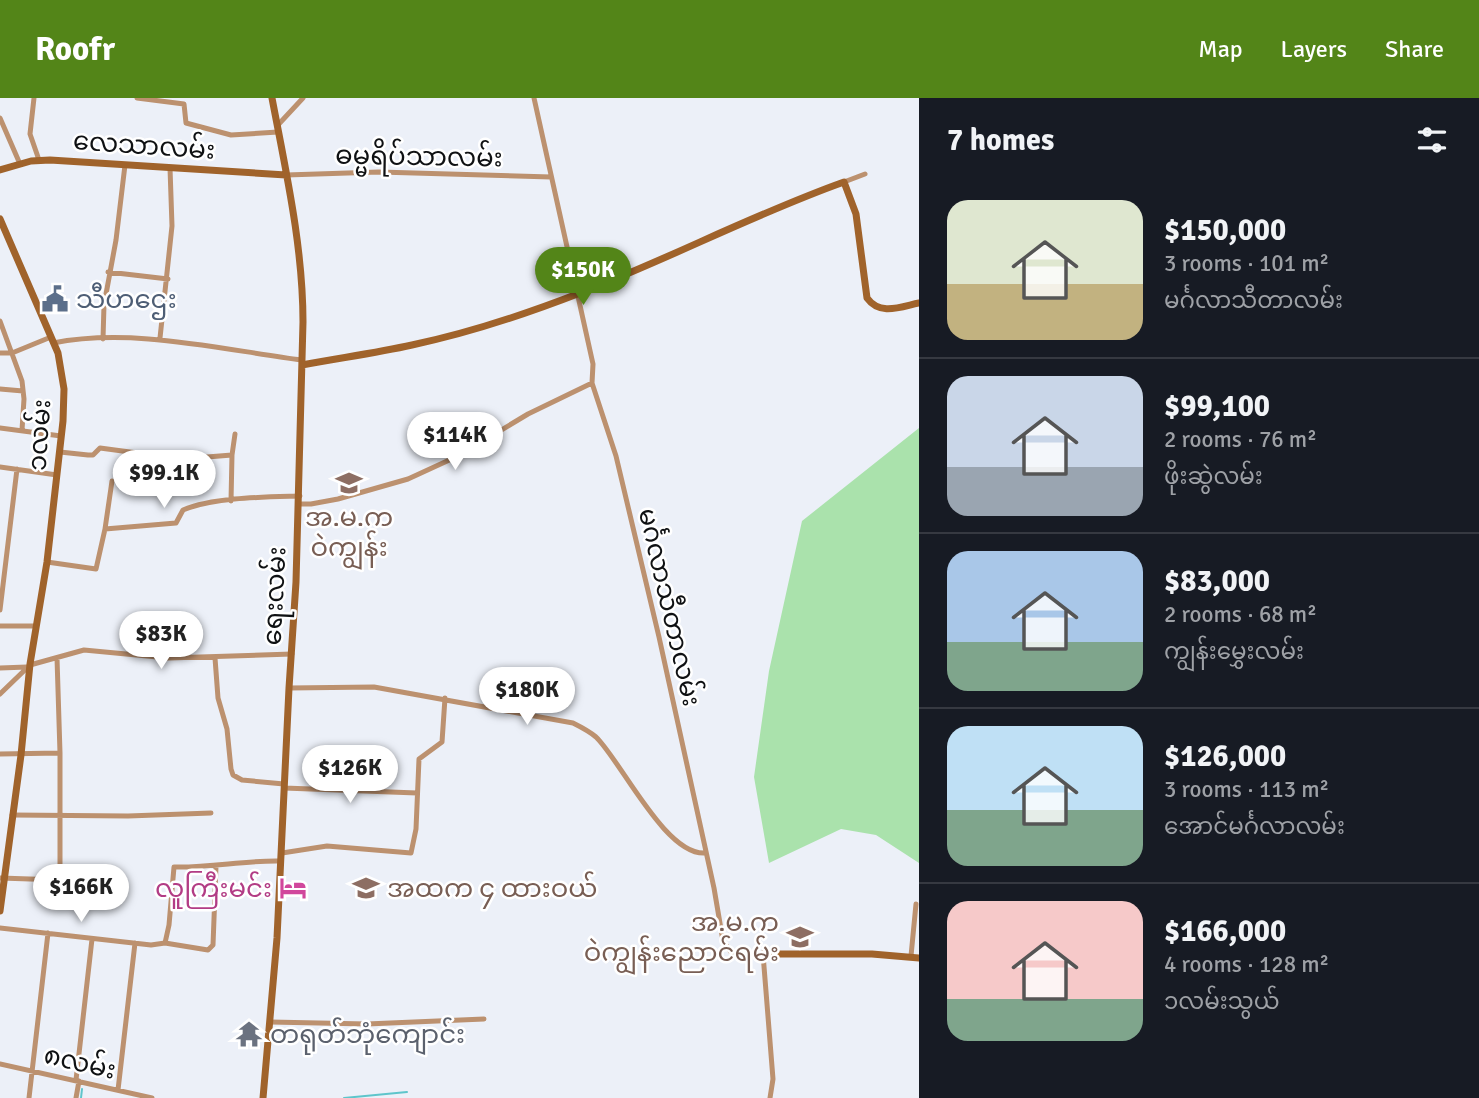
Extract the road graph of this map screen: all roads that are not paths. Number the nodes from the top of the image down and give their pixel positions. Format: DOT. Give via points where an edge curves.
graph roads {
  1 [pos="34,98"];
  2 [pos="137,98"];
  3 [pos="272,98"];
  4 [pos="303,98"];
  5 [pos="534,98"];
  6 [pos="0,118"];
  7 [pos="278,129"];
  8 [pos="39,160"];
  9 [pos="20,164"];
  10 [pos="125,165"];
  11 [pos="170,168"];
  12 [pos="0,170"];
  13 [pos="865,174"];
  14 [pos="286,175"];
  15 [pos="551,177"];
  16 [pos="844,182"];
  17 [pos="0,219"];
  18 [pos="108,272"];
  19 [pos="168,279"];
  20 [pos="578,293"];
  21 [pos="919,303"];
  22 [pos="0,321"];
  23 [pos="160,338"];
  24 [pos="103,339"];
  25 [pos="52,340"];
  26 [pos="0,353"];
  27 [pos="12,353"];
  28 [pos="302,363"];
  29 [pos="592,383"];
  30 [pos="0,389"];
  31 [pos="23,391"];
  32 [pos="0,428"];
  33 [pos="22,430"];
  34 [pos="235,434"];
  35 [pos="61,436"];
  36 [pos="60,452"];
  37 [pos="232,455"];
  38 [pos="0,467"];
  39 [pos="17,469"];
  40 [pos="57,475"];
  41 [pos="112,481"];
  42 [pos="300,500"];
  43 [pos="231,501"];
  44 [pos="105,528"];
  45 [pos="47,562"];
  46 [pos="0,610"];
  47 [pos="0,626"];
  48 [pos="36,626"];
  49 [pos="292,654"];
  50 [pos="57,658"];
  51 [pos="215,658"];
  52 [pos="29,666"];
  53 [pos="0,668"];
  54 [pos="289,688"];
  55 [pos="0,694"];
  56 [pos="445,698"];
  57 [pos="60,753"];
  58 [pos="0,754"];
  59 [pos="21,755"];
  60 [pos="284,786"];
  61 [pos="417,793"];
  62 [pos="211,813"];
  63 [pos="12,815"];
  64 [pos="60,816"];
  65 [pos="706,853"];
  66 [pos="282,857"];
  67 [pos="216,866"];
  68 [pos="2,878"];
  69 [pos="916,904"];
  70 [pos="0,911"];
  71 [pos="0,928"];
  72 [pos="48,933"];
  73 [pos="92,939"];
  74 [pos="135,943"];
  75 [pos="164,943"];
  76 [pos="763,954"];
  77 [pos="915,957"];
  78 [pos="484,1019"];
  79 [pos="270,1022"];
  80 [pos="0,1064"];
  81 [pos="32,1071"];
  82 [pos="77,1081"];
  83 [pos="118,1090"];
  84 [pos="29,1098"];
  85 [pos="76,1098"];
  86 [pos="152,1098"];
  87 [pos="263,1098"];
  88 [pos="770,1098"];
  1 -- 8 [label="street" via="30,134"];
  2 -- 7 [label="street" via="184,104 186,123 231,135"];
  3 -- 7 [label="street, ရေးလမ်း"];
  4 -- 7 [label="street"];
  5 -- 15 [label="street, မင်္ဂလာသီတာလမ်း"];
  6 -- 9 [label="street"];
  7 -- 14 [label="street, ရေးလမ်း"];
  8 -- 9 [label="street, လေသာလမ်း"];
  8 -- 10 [label="street, လေသာလမ်း"];
  9 -- 12 [label="street, လေသာလမ်း"];
  10 -- 11 [label="street, လေသာလမ်း"];
  10 -- 18 [label="street"];
  11 -- 14 [label="street, လေသာလမ်း"];
  11 -- 19 [label="street"];
  13 -- 16 [label="street"];
  14 -- 15 [label="street, ဓမ္မရိပ်သာလမ်း"];
  14 -- 28 [label="street, ရေးလမ်း" via="303,285"];
  15 -- 20 [label="street, မင်္ဂလာသီတာလမ်း"];
  16 -- 20 [label="street"];
  16 -- 21 [label="street" via="856,215 867,298 880,309"];
  17 -- 25 [label="street, ၁လမ်း"];
  18 -- 19 [label="street"];
  18 -- 24 [label="street"];
  19 -- 23 [label="street"];
  20 -- 28 [label="street" via="445,337"];
  20 -- 29 [label="street, မင်္ဂလာသီတာလမ်း" via="593,364"];
  22 -- 27 [label="street"];
  23 -- 24 [label="street"];
  23 -- 28 [label="street"];
  24 -- 25 [label="street"];
  25 -- 27 [label="street"];
  25 -- 35 [label="street, ၁လမ်း" via="63,379"];
  26 -- 27 [label="street"];
  27 -- 31 [label="street"];
  28 -- 42 [label="street, ရေးလမ်း"];
  29 -- 42 [label="street" via="408,479 338,499 311,504"];
  29 -- 65 [label="street, မင်္ဂလာသီတာလမ်း" via="616,456"];
  30 -- 31 [label="street"];
  31 -- 33 [label="street"];
  32 -- 33 [label="street"];
  33 -- 35 [label="street"];
  34 -- 37 [label="street"];
  35 -- 36 [label="street, ၁လမ်း"];
  36 -- 37 [label="street" via="93,455 100,448 182,459"];
  36 -- 40 [label="street, ၁လမ်း"];
  37 -- 43 [label="street"];
  38 -- 39 [label="street"];
  39 -- 40 [label="street"];
  39 -- 46 [label="street"];
  40 -- 45 [label="street, ၁လမ်း"];
  41 -- 44 [label="street"];
  42 -- 43 [label="street"];
  42 -- 49 [label="street, ရေးလမ်း"];
  43 -- 44 [label="street" via="186,508 176,523"];
  44 -- 45 [label="street" via="96,569"];
  45 -- 48 [label="street, ၁လမ်း"];
  47 -- 48 [label="street"];
  48 -- 52 [label="street, ၁လမ်း"];
  49 -- 51 [label="street"];
  49 -- 54 [label="street, ရေးလမ်း"];
  50 -- 51 [label="street" via="94,649"];
  50 -- 52 [label="street"];
  50 -- 57 [label="street"];
  51 -- 60 [label="street" via="233,775"];
  52 -- 53 [label="street"];
  52 -- 55 [label="street"];
  52 -- 59 [label="street, ၁လမ်း"];
  54 -- 56 [label="street" via="374,687"];
  54 -- 60 [label="street, ရေးလမ်း"];
  56 -- 61 [label="street" via="442,742 419,759"];
  56 -- 65 [label="street" via="585,729 597,738 659,822 684,846"];
  57 -- 59 [label="street"];
  57 -- 64 [label="street"];
  58 -- 59 [label="street"];
  59 -- 63 [label="street, ၁လမ်း"];
  60 -- 61 [label="street"];
  60 -- 66 [label="street, ရေးလမ်း"];
  61 -- 66 [label="street" via="411,853 327,846"];
  62 -- 64 [label="street"];
  63 -- 64 [label="street"];
  63 -- 68 [label="street, ၁လမ်း"];
  64 -- 68 [label="street" via="60,880"];
  65 -- 76 [label="street, မင်္ဂလာသီတာလမ်း" via="726,946 741,955"];
  66 -- 67 [label="street"];
  66 -- 79 [label="street, ရေးလမ်း"];
  67 -- 75 [label="street" via="174,867"];
  67 -- 75 [label="street" via="212,948"];
  68 -- 70 [label="street, ၁လမ်း"];
  69 -- 77 [label="street"];
  71 -- 72 [label="street"];
  72 -- 73 [label="street"];
  72 -- 81 [label="street"];
  73 -- 74 [label="street"];
  73 -- 82 [label="street"];
  74 -- 75 [label="street"];
  74 -- 83 [label="street"];
  76 -- 77 [label="street"];
  76 -- 88 [label="street" via="773,1079"];
  78 -- 79 [label="street"];
  79 -- 87 [label="street, ရေးလမ်း"];
  80 -- 81 [label="street, ၈လမ်း"];
  81 -- 82 [label="street, ၈လမ်း"];
  81 -- 84 [label="street"];
  82 -- 83 [label="street, ၈လမ်း"];
  82 -- 85 [label="street"];
  83 -- 86 [label="street, ၈လမ်း"];
}
